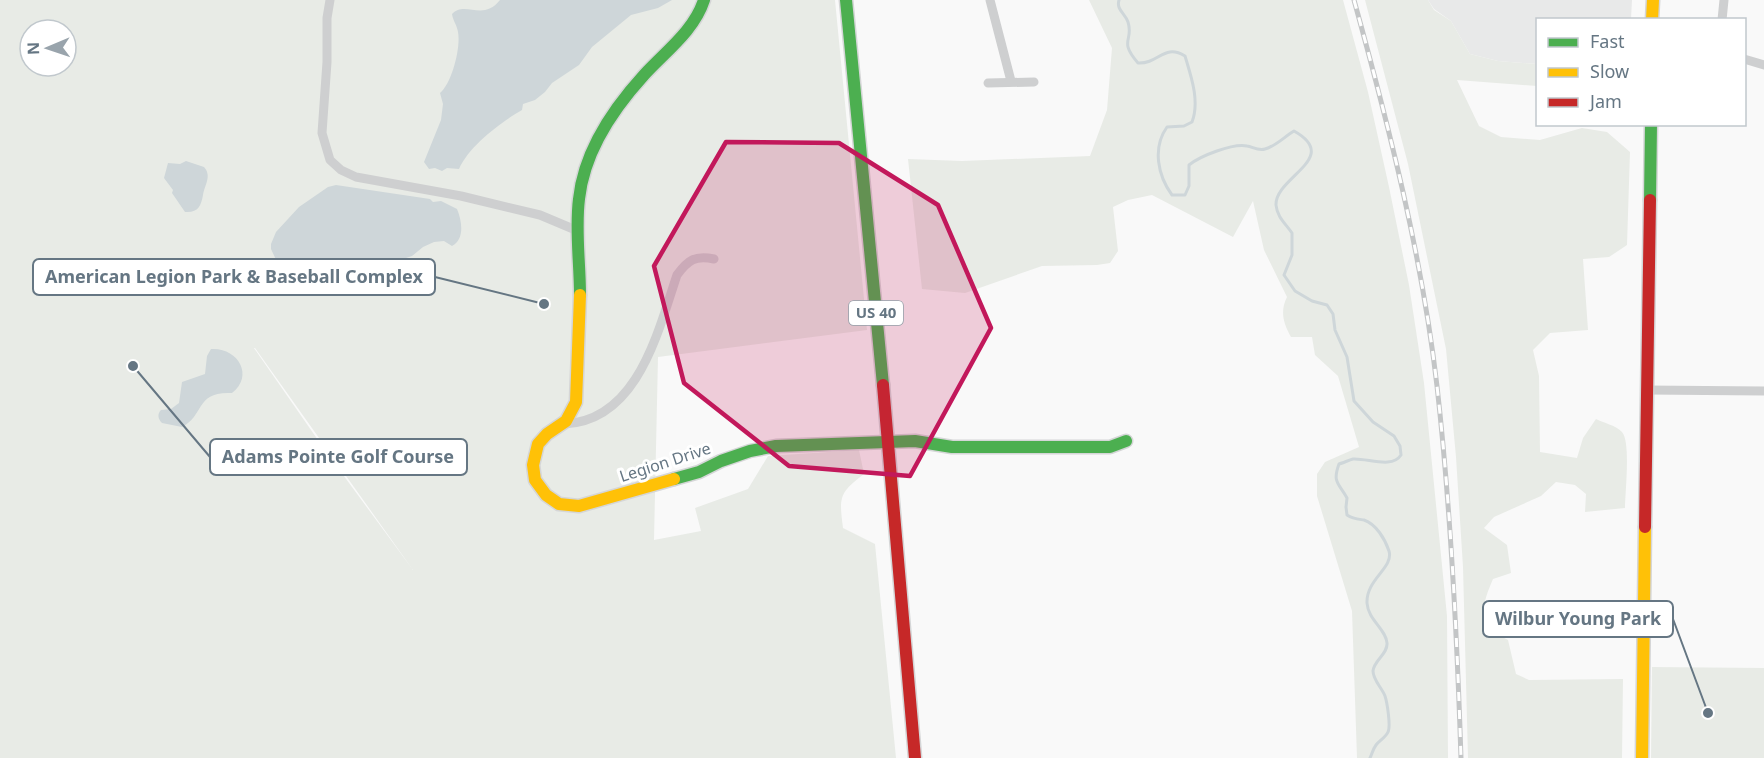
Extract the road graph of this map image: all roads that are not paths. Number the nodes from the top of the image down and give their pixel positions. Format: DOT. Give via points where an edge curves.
graph roads {
  1 [pos="330,0"];
  2 [pos="704,0"];
  3 [pos="846,0"];
  4 [pos="990,0"];
  5 [pos="1653,0"];
  6 [pos="1724,0"];
  7 [pos="1652,18"];
  8 [pos="1722,18"];
  9 [pos="1746,60"];
  10 [pos="1764,65"];
  11 [pos="1011,81"];
  12 [pos="988,82"];
  13 [pos="1034,82"];
  14 [pos="1651,126"];
  15 [pos="578,231"];
  16 [pos="714,259"];
  17 [pos="1646,390"];
  18 [pos="1764,391"];
  19 [pos="564,424"];
  20 [pos="888,441"];
  21 [pos="1126,441"];
  22 [pos="915,758"];
  23 [pos="1642,758"];
  1 -- 15 [label="street" via="322,133 330,160 356,177 540,215"];
  2 -- 15 [label="main road" via="694,24 637,83 604,127 581,182"];
  3 -- 20 [label="main road, US 40"];
  4 -- 11 [label="street"];
  5 -- 7 [label="main road"];
  6 -- 8 [label="street"];
  9 -- 10 [label="street"];
  11 -- 12 [label="street"];
  11 -- 13 [label="street"];
  14 -- 17 [label="main road"];
  15 -- 19 [label="main road" via="577,381 573,412"];
  16 -- 19 [label="street" via="692,258 677,275 644,364 620,399 591,419"];
  17 -- 18 [label="street"];
  17 -- 23 [label="main road"];
  19 -- 20 [label="main road, Legion Drive" via="542,439 534,453 533,471 537,486 551,501 565,507 699,472 721,460 756,450"];
  20 -- 21 [label="main road" via="1023,448 1110,447"];
  20 -- 22 [label="main road, US 40"];
}
